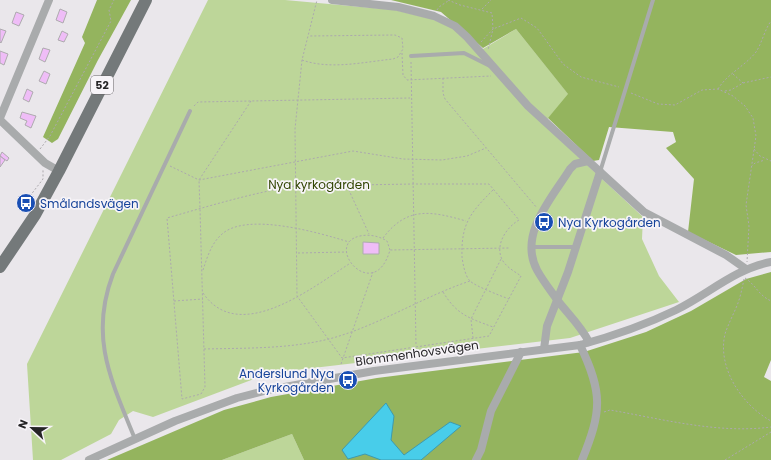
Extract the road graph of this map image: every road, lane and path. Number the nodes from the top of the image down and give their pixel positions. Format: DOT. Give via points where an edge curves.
graph roads {
  1 [pos="49,0"];
  2 [pos="114,0"];
  3 [pos="141,0"];
  4 [pos="146,0"];
  5 [pos="317,0"];
  6 [pos="332,0"];
  7 [pos="449,0"];
  8 [pos="491,0"];
  9 [pos="653,0"];
  10 [pos="482,9"];
  11 [pos="434,16"];
  12 [pos="771,21"];
  13 [pos="493,29"];
  14 [pos="308,36"];
  15 [pos="476,47"];
  16 [pos="402,53"];
  17 [pos="411,56"];
  18 [pos="487,59"];
  19 [pos="302,60"];
  20 [pos="498,72"];
  21 [pos="733,74"];
  22 [pos="771,77"];
  23 [pos="443,78"];
  24 [pos="411,80"];
  25 [pos="743,83"];
  26 [pos="718,89"];
  27 [pos="625,90"];
  28 [pos="724,91"];
  29 [pos="410,98"];
  30 [pos="298,100"];
  31 [pos="251,101"];
  32 [pos="190,111"];
  33 [pos="0,119"];
  34 [pos="486,148"];
  35 [pos="753,148"];
  36 [pos="34,152"];
  37 [pos="413,159"];
  38 [pos="766,160"];
  39 [pos="588,161"];
  40 [pos="771,161"];
  41 [pos="296,162"];
  42 [pos="164,163"];
  43 [pos="750,168"];
  44 [pos="52,169"];
  45 [pos="600,172"];
  46 [pos="199,180"];
  47 [pos="414,184"];
  48 [pos="296,186"];
  49 [pos="347,186"];
  50 [pos="494,190"];
  51 [pos="30,196"];
  52 [pos="200,209"];
  53 [pos="414,213"];
  54 [pos="542,213"];
  55 [pos="466,221"];
  56 [pos="297,228"];
  57 [pos="370,235"];
  58 [pos="383,238"];
  59 [pos="349,242"];
  60 [pos="531,247"];
  61 [pos="576,247"];
  62 [pos="500,248"];
  63 [pos="509,248"];
  64 [pos="462,249"];
  65 [pos="390,250"];
  66 [pos="415,250"];
  67 [pos="346,252"];
  68 [pos="298,253"];
  69 [pos="0,255"];
  70 [pos="501,258"];
  71 [pos="771,262"];
  72 [pos="350,264"];
  73 [pos="0,267"];
  74 [pos="746,269"];
  75 [pos="373,272"];
  76 [pos="202,273"];
  77 [pos="744,278"];
  78 [pos="470,281"];
  79 [pos="486,289"];
  80 [pos="443,292"];
  81 [pos="202,293"];
  82 [pos="298,296"];
  83 [pos="203,299"];
  84 [pos="510,300"];
  85 [pos="558,300"];
  86 [pos="174,301"];
  87 [pos="771,301"];
  88 [pos="416,304"];
  89 [pos="471,319"];
  90 [pos="493,328"];
  91 [pos="352,331"];
  92 [pos="474,338"];
  93 [pos="328,339"];
  94 [pos="589,342"];
  95 [pos="580,345"];
  96 [pos="416,347"];
  97 [pos="204,349"];
  98 [pos="544,349"];
  99 [pos="521,352"];
  100 [pos="342,358"];
  101 [pos="341,364"];
  102 [pos="598,414"];
  103 [pos="771,421"];
  104 [pos="771,427"];
  105 [pos="771,432"];
  106 [pos="135,439"];
  107 [pos="89,460"];
  108 [pos="476,460"];
  109 [pos="582,460"];
  110 [pos="725,460"];
  1 -- 33 [label="street"];
  2 -- 36 [label="path" via="108,10 111,21 50,136 41,149"];
  3 -- 44 [label="main road, 52"];
  4 -- 44 [label="main road, 52"];
  5 -- 14 [label="path"];
  6 -- 11 [label="street" via="398,7"];
  7 -- 10 [label="path"];
  7 -- 11 [label="path" via="439,7"];
  8 -- 10 [label="path"];
  9 -- 27 [label="lane"];
  10 -- 13 [label="path" via="492,13"];
  11 -- 15 [label="street" via="455,26"];
  12 -- 21 [label="path" via="756,51"];
  13 -- 15 [label="path"];
  13 -- 18 [label="path"];
  13 -- 27 [label="path" via="521,18 537,28 563,64 581,78 608,83"];
  14 -- 16 [label="path" via="396,35 402,38"];
  14 -- 19 [label="path"];
  15 -- 18 [label="street"];
  16 -- 19 [label="path" via="393,59 342,64 312,64"];
  16 -- 24 [label="path" via="403,75 407,80"];
  17 -- 20 [label="lane" via="464,53"];
  17 -- 24 [label="path"];
  18 -- 20 [label="street"];
  19 -- 30 [label="path"];
  20 -- 23 [label="path"];
  20 -- 39 [label="street" via="528,106"];
  21 -- 25 [label="path"];
  21 -- 26 [label="path" via="722,81"];
  22 -- 25 [label="path"];
  23 -- 24 [label="path"];
  23 -- 34 [label="path" via="442,93 445,99"];
  24 -- 29 [label="path"];
  25 -- 28 [label="path"];
  26 -- 27 [label="path" via="702,90 676,105 658,104"];
  26 -- 28 [label="path"];
  27 -- 45 [label="lane"];
  28 -- 35 [label="path" via="745,106 753,118 756,136"];
  29 -- 30 [label="path"];
  29 -- 37 [label="path"];
  30 -- 31 [label="path"];
  30 -- 41 [label="path" via="295,129"];
  31 -- 32 [label="path" via="198,102"];
  31 -- 46 [label="path"];
  32 -- 42 [label="lane"];
  33 -- 36 [label="street"];
  34 -- 37 [label="path" via="451,159"];
  34 -- 54 [label="path"];
  35 -- 38 [label="path"];
  35 -- 43 [label="path"];
  36 -- 44 [label="street"];
  37 -- 41 [label="path" via="358,150"];
  37 -- 47 [label="path"];
  38 -- 40 [label="path"];
  38 -- 43 [label="path" via="755,163"];
  39 -- 45 [label="street"];
  39 -- 54 [label="street" via="575,164 570,169"];
  41 -- 46 [label="path"];
  41 -- 48 [label="path"];
  42 -- 46 [label="path"];
  42 -- 106 [label="lane" via="112,274 104,301 103,351 110,378"];
  43 -- 74 [label="path" via="746,205 749,251"];
  44 -- 51 [label="path"];
  44 -- 69 [label="main road, 52"];
  44 -- 73 [label="main road, 52" via="35,215"];
  45 -- 61 [label="street"];
  45 -- 74 [label="street" via="644,212 726,255"];
  46 -- 52 [label="path"];
  47 -- 49 [label="path"];
  47 -- 50 [label="path" via="486,184"];
  47 -- 53 [label="path"];
  48 -- 49 [label="path"];
  48 -- 52 [label="path" via="261,192"];
  48 -- 56 [label="path"];
  49 -- 57 [label="path"];
  50 -- 55 [label="path"];
  50 -- 62 [label="path" via="518,220 505,233"];
  52 -- 76 [label="path"];
  52 -- 86 [label="path" via="167,218"];
  53 -- 55 [label="path" via="436,213"];
  53 -- 58 [label="path" via="398,221"];
  53 -- 66 [label="path"];
  54 -- 60 [label="street" via="536,225"];
  55 -- 64 [label="path"];
  56 -- 59 [label="path"];
  56 -- 68 [label="path"];
  56 -- 76 [label="path" via="236,226 215,242"];
  57 -- 58 [label="path"];
  57 -- 59 [label="path" via="354,238"];
  58 -- 65 [label="path" via="390,245"];
  59 -- 67 [label="path"];
  60 -- 61 [label="lane"];
  60 -- 85 [label="street" via="538,271"];
  61 -- 85 [label="street"];
  62 -- 63 [label="path"];
  62 -- 64 [label="path"];
  62 -- 70 [label="path"];
  64 -- 66 [label="path"];
  64 -- 78 [label="path" via="466,274"];
  65 -- 66 [label="path"];
  65 -- 75 [label="path" via="383,267"];
  66 -- 88 [label="path"];
  67 -- 68 [label="path"];
  67 -- 72 [label="path"];
  68 -- 82 [label="path"];
  70 -- 79 [label="path"];
  70 -- 84 [label="path" via="509,268 521,276"];
  71 -- 74 [label="street, Blommenhovsvägen"];
  72 -- 75 [label="path" via="364,272"];
  72 -- 82 [label="path"];
  74 -- 77 [label="path"];
  74 -- 94 [label="street, Blommenhovsvägen" via="676,310 643,325"];
  75 -- 91 [label="path"];
  76 -- 81 [label="path"];
  77 -- 87 [label="path" via="751,282 760,296"];
  77 -- 103 [label="path" via="739,300 725,334 725,357 734,385 747,403"];
  78 -- 79 [label="path"];
  78 -- 80 [label="path"];
  79 -- 84 [label="path"];
  79 -- 89 [label="path"];
  80 -- 88 [label="path"];
  80 -- 89 [label="path" via="455,310"];
  81 -- 82 [label="path" via="221,309 243,314 262,313"];
  81 -- 83 [label="path"];
  82 -- 93 [label="path"];
  83 -- 86 [label="path"];
  83 -- 97 [label="path"];
  84 -- 90 [label="path"];
  85 -- 94 [label="street" via="582,328"];
  85 -- 98 [label="street" via="547,326"];
  86 -- 97 [label="path" via="182,399 204,391"];
  88 -- 91 [label="path"];
  88 -- 96 [label="path"];
  89 -- 90 [label="path"];
  89 -- 92 [label="path"];
  90 -- 92 [label="path" via="489,336"];
  91 -- 93 [label="path"];
  91 -- 100 [label="path"];
  92 -- 96 [label="path"];
  93 -- 97 [label="path" via="269,348"];
  93 -- 100 [label="path"];
  94 -- 95 [label="street, Blommenhovsvägen"];
  95 -- 98 [label="street, Blommenhovsvägen"];
  95 -- 102 [label="street" via="594,378"];
  96 -- 100 [label="path"];
  98 -- 99 [label="street, Blommenhovsvägen"];
  99 -- 106 [label="street, Blommenhovsvägen" via="374,371 268,390 216,405"];
  99 -- 108 [label="street" via="491,411"];
  100 -- 101 [label="path"];
  102 -- 104 [label="path" via="610,410 710,427"];
  102 -- 109 [label="street"];
  105 -- 110 [label="path"];
  106 -- 107 [label="street, Blommenhovsvägen"];
}
